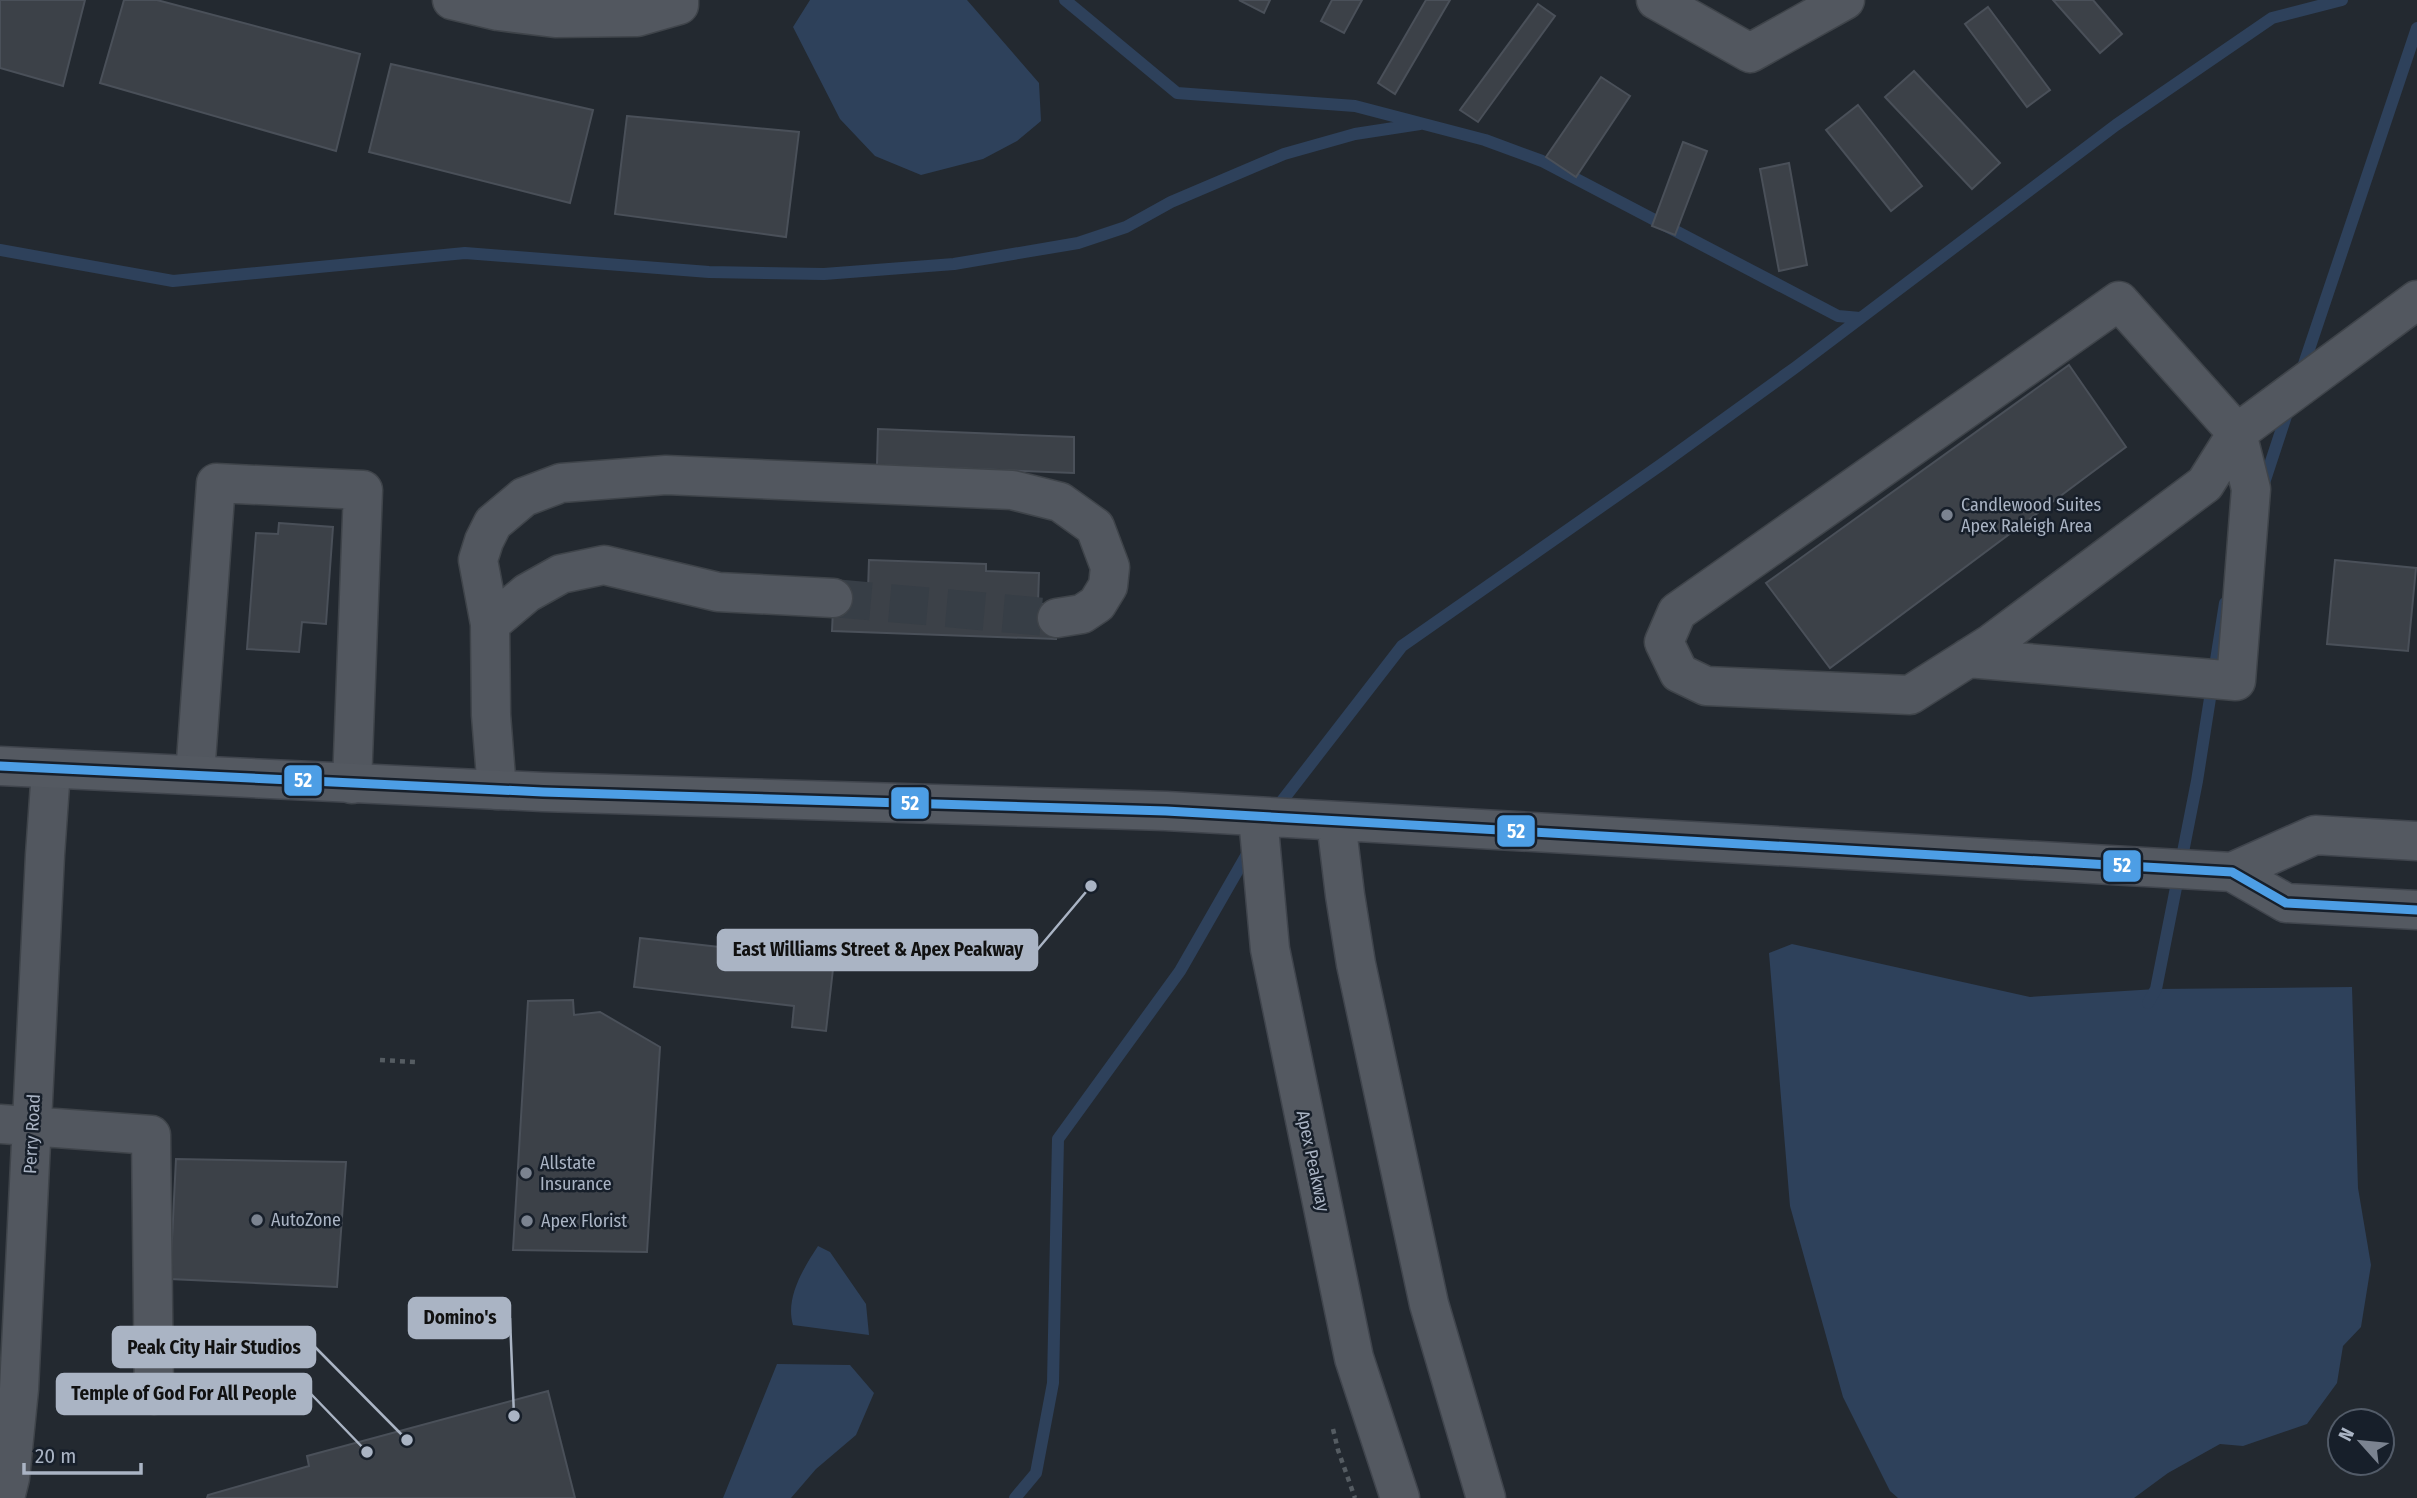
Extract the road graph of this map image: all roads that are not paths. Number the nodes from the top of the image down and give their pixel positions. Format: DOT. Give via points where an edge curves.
graph roads {
  1 [pos="452,0"];
  2 [pos="1656,0"];
  3 [pos="1844,0"];
  4 [pos="679,3"];
  5 [pos="2417,300"];
  6 [pos="2237,433"];
  7 [pos="833,598"];
  8 [pos="1057,618"];
  9 [pos="490,624"];
  10 [pos="1968,658"];
  11 [pos="0,766"];
  12 [pos="51,769"];
  13 [pos="195,775"];
  14 [pos="352,784"];
  15 [pos="497,790"];
  16 [pos="1258,817"];
  17 [pos="1336,821"];
  18 [pos="2417,841"];
  19 [pos="2232,872"];
  20 [pos="2417,910"];
  21 [pos="16,1125"];
  22 [pos="154,1395"];
  23 [pos="5,1498"];
  24 [pos="1400,1498"];
  25 [pos="1486,1498"];
  1 -- 4 [label="street" via="555,18 637,17"];
  2 -- 3 [label="street" via="1751,53"];
  5 -- 6 [label="street"];
  6 -- 10 [label="street" via="2205,484"];
  6 -- 10 [label="street" via="2251,489 2236,681"];
  6 -- 10 [label="street" via="2119,301 1677,612 1664,642 1679,673 1706,686 1910,695"];
  7 -- 9 [label="street" via="718,592 604,565 561,574 527,593"];
  8 -- 9 [label="street" via="1082,614 1097,604 1108,586 1110,567 1095,527 1060,502 1012,491 666,475 561,483 524,497 493,523 478,560"];
  9 -- 15 [label="street"];
  11 -- 12 [label="main road"];
  12 -- 13 [label="main road"];
  12 -- 21 [label="street, Perry Road"];
  13 -- 14 [label="main road"];
  13 -- 14 [label="street" via="216,483 363,490"];
  14 -- 15 [label="main road"];
  15 -- 16 [label="main road"];
  16 -- 17 [label="main road"];
  16 -- 24 [label="main road, Apex Peakway" via="1270,949 1354,1358"];
  17 -- 19 [label="main road"];
  17 -- 25 [label="main road" via="1356,964 1429,1304"];
  18 -- 19 [label="main road" via="2315,835"];
  19 -- 20 [label="main road" via="2286,903"];
  21 -- 22 [label="street" via="151,1135"];
  21 -- 23 [label="street, Perry Road" via="19,1389"];
}
